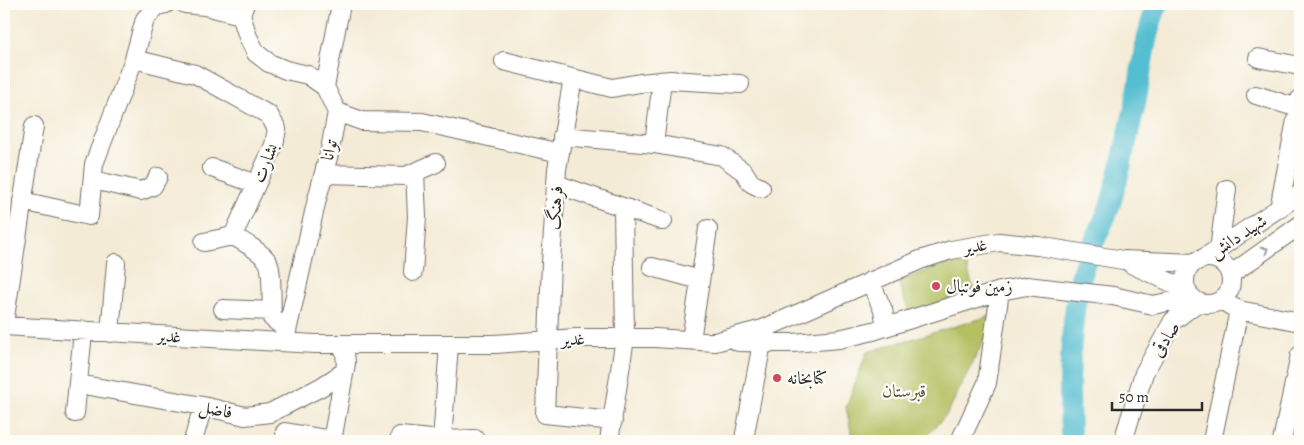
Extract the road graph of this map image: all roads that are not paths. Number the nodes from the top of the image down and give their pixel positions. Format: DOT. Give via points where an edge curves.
graph roads {
  1 [pos="166,4"];
  2 [pos="185,4"];
  3 [pos="341,4"];
  4 [pos="243,9"];
  5 [pos="1258,58"];
  6 [pos="134,59"];
  7 [pos="504,61"];
  8 [pos="1300,66"];
  9 [pos="573,78"];
  10 [pos="662,81"];
  11 [pos="740,84"];
  12 [pos="325,87"];
  13 [pos="1256,95"];
  14 [pos="1299,104"];
  15 [pos="337,112"];
  16 [pos="34,126"];
  17 [pos="654,144"];
  18 [pos="561,145"];
  19 [pos="436,163"];
  20 [pos="212,168"];
  21 [pos="416,172"];
  22 [pos="324,174"];
  23 [pos="158,177"];
  24 [pos="93,180"];
  25 [pos="256,184"];
  26 [pos="556,184"];
  27 [pos="761,188"];
  28 [pos="1227,189"];
  29 [pos="1300,194"];
  30 [pos="22,201"];
  31 [pos="623,208"];
  32 [pos="1279,209"];
  33 [pos="663,221"];
  34 [pos="11,223"];
  35 [pos="1300,225"];
  36 [pos="708,229"];
  37 [pos="233,236"];
  38 [pos="204,242"];
  39 [pos="1219,250"];
  40 [pos="1123,260"];
  41 [pos="1198,261"];
  42 [pos="116,263"];
  43 [pos="652,267"];
  44 [pos="413,272"];
  45 [pos="700,280"];
  46 [pos="870,281"];
  47 [pos="1227,289"];
  48 [pos="1000,291"];
  49 [pos="1192,296"];
  50 [pos="223,309"];
  51 [pos="1239,310"];
  52 [pos="272,311"];
  53 [pos="1300,314"];
  54 [pos="1300,322"];
  55 [pos="4,325"];
  56 [pos="886,326"];
  57 [pos="83,332"];
  58 [pos="110,333"];
  59 [pos="286,336"];
  60 [pos="625,338"];
  61 [pos="548,340"];
  62 [pos="691,340"];
  63 [pos="715,342"];
  64 [pos="762,343"];
  65 [pos="344,344"];
  66 [pos="449,344"];
  67 [pos="1300,355"];
  68 [pos="344,372"];
  69 [pos="78,384"];
  70 [pos="203,406"];
  71 [pos="75,413"];
  72 [pos="613,422"];
  73 [pos="285,432"];
  74 [pos="400,436"];
  75 [pos="744,439"];
  76 [pos="332,440"];
  77 [pos="193,441"];
  78 [pos="442,441"];
  79 [pos="475,441"];
  80 [pos="609,441"];
  81 [pos="960,441"];
  82 [pos="1122,441"];
  83 [pos="1212,441"];
  84 [pos="1282,441"];
  1 -- 6 [label="street" via="157,6 145,19"];
  2 -- 4 [label="street"];
  3 -- 12 [label="street"];
  4 -- 12 [label="street" via="248,37 256,53 269,63 308,74"];
  5 -- 8 [label="street"];
  6 -- 24 [label="street" via="94,164"];
  6 -- 25 [label="street, بشارت" via="195,74 269,115 277,129 274,145"];
  7 -- 9 [label="street"];
  9 -- 10 [label="street" via="612,88"];
  9 -- 18 [label="street, فرهنگ"];
  10 -- 11 [label="street"];
  10 -- 17 [label="street"];
  12 -- 15 [label="street"];
  13 -- 14 [label="street"];
  14 -- 32 [label="street"];
  15 -- 18 [label="street" via="362,121 422,122"];
  15 -- 22 [label="street, توانا"];
  16 -- 30 [label="street"];
  17 -- 18 [label="street"];
  17 -- 27 [label="street" via="722,156"];
  18 -- 26 [label="street, فرهنگ"];
  19 -- 21 [label="street"];
  20 -- 25 [label="street"];
  21 -- 22 [label="street" via="406,176"];
  21 -- 44 [label="street" via="418,217"];
  22 -- 59 [label="street, توانا"];
  23 -- 24 [label="street" via="153,186 141,191"];
  24 -- 30 [label="street" via="89,216"];
  25 -- 37 [label="street, بشارت"];
  26 -- 31 [label="street"];
  26 -- 61 [label="street, فرهنگ"];
  28 -- 39 [label="street"];
  29 -- 32 [label="street, شهید دانش"];
  30 -- 34 [label="street"];
  31 -- 33 [label="street"];
  31 -- 60 [label="street"];
  32 -- 39 [label="street, شهید دانش"];
  34 -- 55 [label="street"];
  47 -- 35 [label="street, شهید دانش, one-way"];
  36 -- 45 [label="street"];
  37 -- 38 [label="street"];
  37 -- 52 [label="street" via="251,246 268,262"];
  39 -- 41 [label="street, شهید دانش"];
  40 -- 41 [label="street"];
  40 -- 46 [label="street, غدیر" via="999,242 951,250"];
  40 -- 49 [label="street"];
  41 -- 47 [label="street" via="1216,260 1227,268"];
  41 -- 49 [label="street" via="1186,276"];
  42 -- 58 [label="street"];
  43 -- 45 [label="street"];
  45 -- 62 [label="street"];
  46 -- 56 [label="street" via="883,310"];
  46 -- 63 [label="street, غدیر" via="763,329"];
  47 -- 49 [label="street" via="1213,304 1205,304"];
  47 -- 51 [label="street"];
  47 -- 53 [label="street" via="1238,301"];
  48 -- 49 [label="street" via="1027,286 1050,288 1153,305"];
  48 -- 56 [label="street"];
  48 -- 81 [label="street" via="988,383"];
  49 -- 82 [label="street, صادقی" via="1173,321 1144,372"];
  50 -- 52 [label="street"];
  51 -- 54 [label="street"];
  51 -- 83 [label="street"];
  52 -- 59 [label="street" via="272,318"];
  55 -- 57 [label="street, غدیر"];
  56 -- 64 [label="street" via="839,339"];
  57 -- 58 [label="street, غدیر"];
  57 -- 69 [label="street"];
  58 -- 59 [label="street, غدیر"];
  59 -- 65 [label="street, غدیر"];
  60 -- 61 [label="street, غدیر"];
  60 -- 62 [label="street, غدیر"];
  60 -- 72 [label="street"];
  61 -- 66 [label="street, غدیر"];
  61 -- 72 [label="street, فرهنگ" via="544,414"];
  62 -- 63 [label="street, غدیر"];
  63 -- 64 [label="street"];
  64 -- 75 [label="street"];
  65 -- 66 [label="street, غدیر"];
  65 -- 68 [label="street"];
  66 -- 78 [label="street"];
  67 -- 84 [label="street"];
  68 -- 70 [label="street, فاضل" via="270,413 246,416"];
  68 -- 76 [label="street"];
  69 -- 70 [label="street, فاضل"];
  69 -- 71 [label="street"];
  70 -- 77 [label="street"];
  72 -- 80 [label="street"];
  73 -- 76 [label="street"];
  74 -- 78 [label="street"];
  78 -- 79 [label="street"];
}
